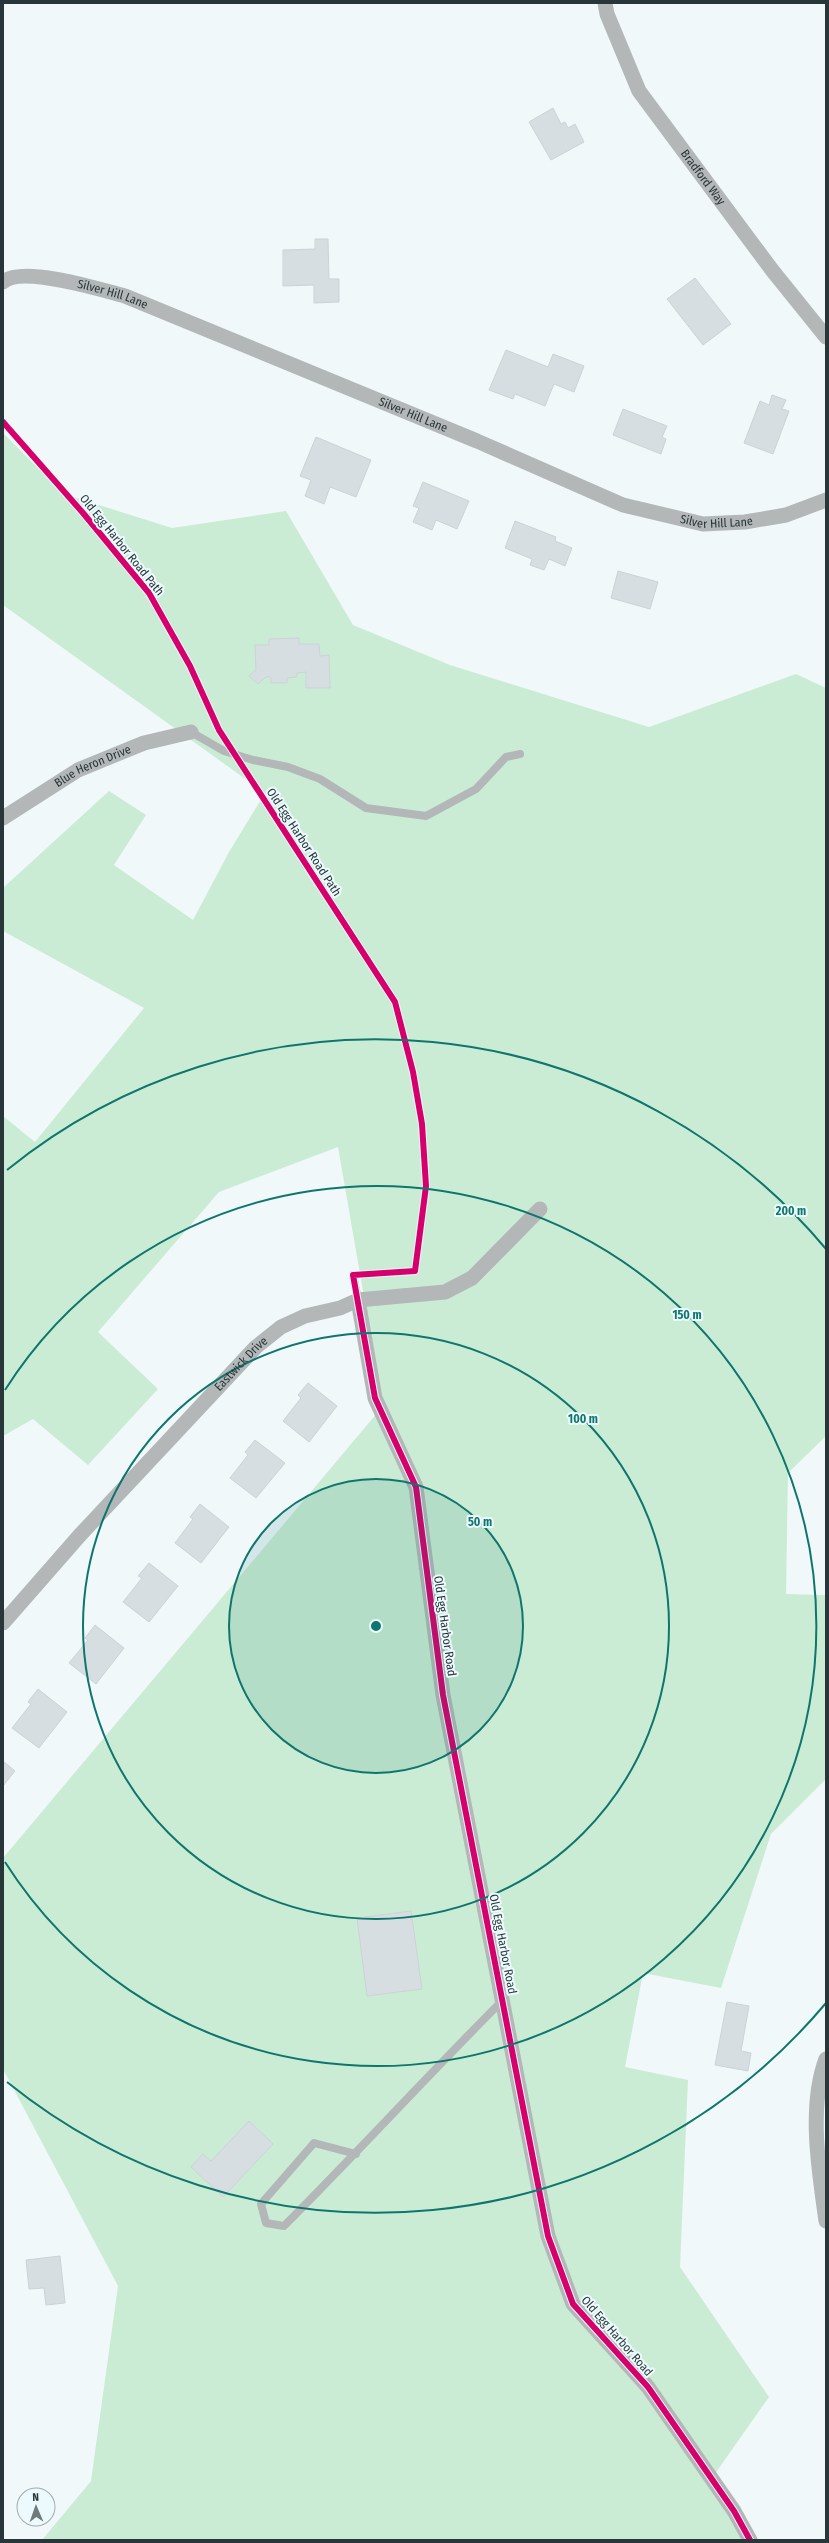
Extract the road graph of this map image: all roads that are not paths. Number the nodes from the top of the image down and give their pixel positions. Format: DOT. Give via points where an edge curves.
graph roads {
  1 [pos="605,3"];
  2 [pos="3,282"];
  3 [pos="826,337"];
  4 [pos="826,500"];
  5 [pos="191,732"];
  6 [pos="520,754"];
  7 [pos="3,818"];
  8 [pos="540,1209"];
  9 [pos="353,1275"];
  10 [pos="358,1300"];
  11 [pos="3,1623"];
  12 [pos="503,2000"];
  13 [pos="826,2059"];
  14 [pos="356,2154"];
  15 [pos="826,2221"];
  16 [pos="750,2540"];
  1 -- 3 [label="street, Bradford Way" via="607,14 639,91 772,270"];
  2 -- 4 [label="street, Silver Hill Lane" via="6,279 30,277 69,280 125,296 477,441 622,505 703,524 745,522 786,515"];
  5 -- 6 [label="lane" via="224,752 288,766 320,779 366,808 426,816 476,789 506,757"];
  5 -- 7 [label="street, Blue Heron Drive" via="144,743 78,770"];
  8 -- 10 [label="street, Eastwick Drive" via="472,1278 445,1292"];
  9 -- 10 [label="lane"];
  10 -- 11 [label="street, Eastwick Drive" via="293,1321 256,1347 80,1535"];
  10 -- 12 [label="street, Old Egg Harbor Road" via="375,1398 416,1487 443,1695"];
  12 -- 14 [label="lane"];
  12 -- 16 [label="street, Old Egg Harbor Road" via="548,2236 573,2304 648,2388 734,2511"];
  13 -- 15 [label="street" via="817,2095 818,2155"];
  14 -- 14 [label="lane" via="314,2143 261,2204 266,2223 284,2226"];
}
